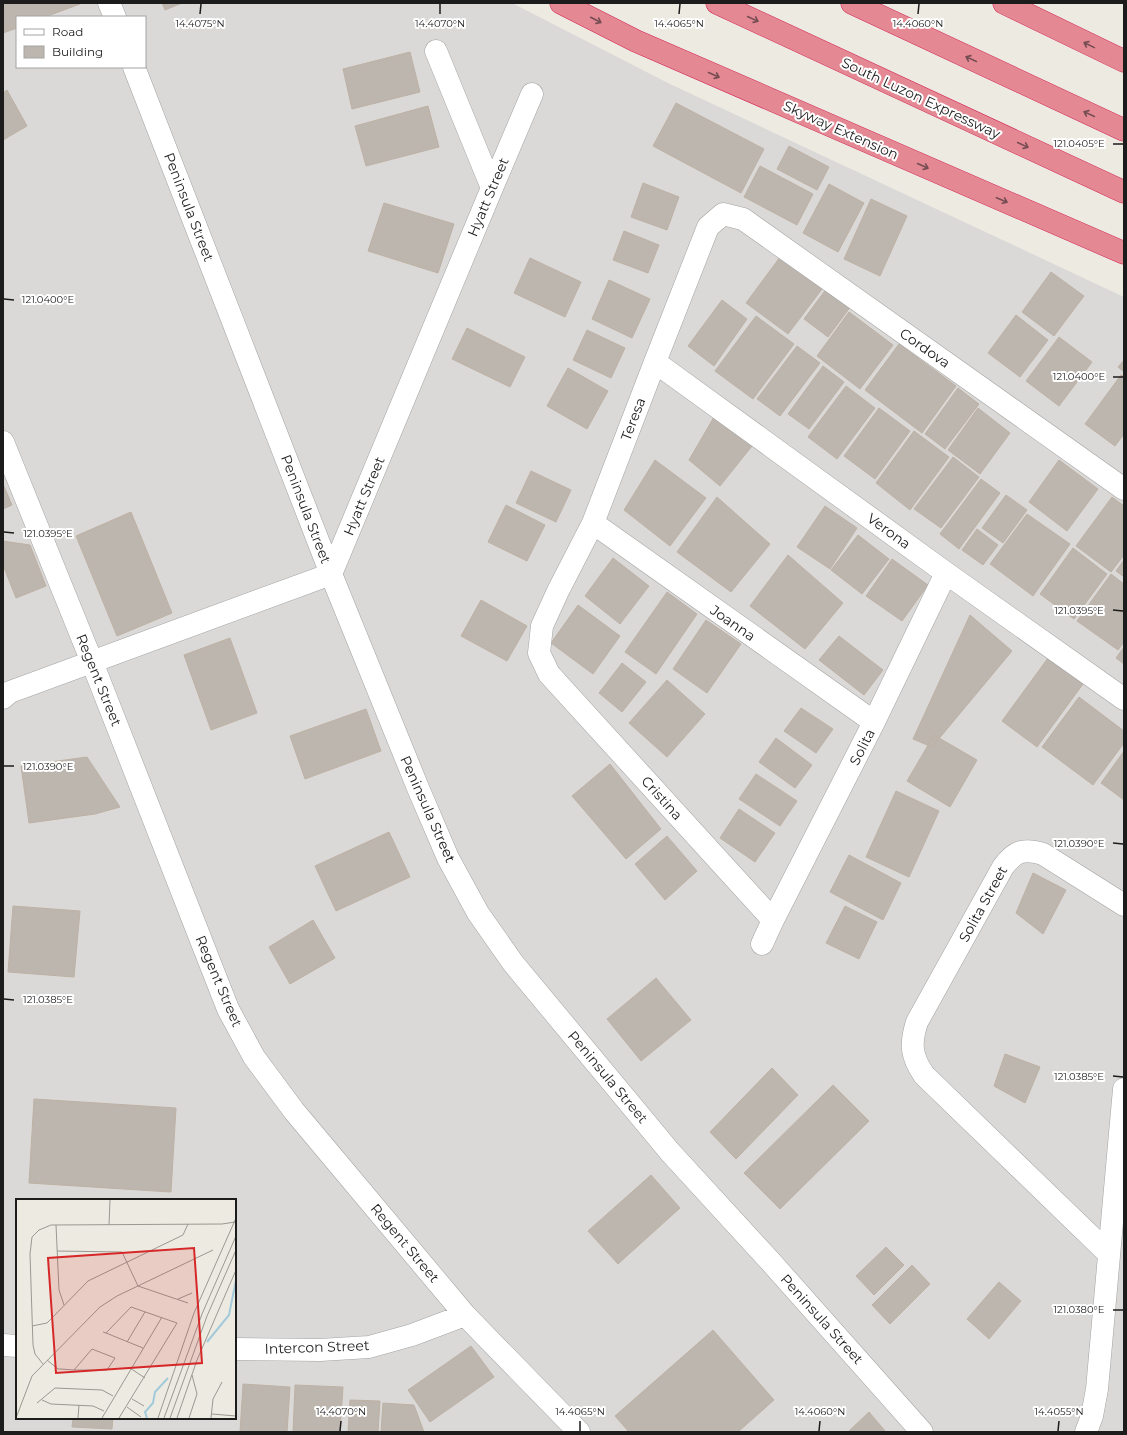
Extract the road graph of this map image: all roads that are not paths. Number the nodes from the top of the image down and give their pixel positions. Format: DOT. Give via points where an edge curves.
graph roads {
  1 [pos="109,3"];
  2 [pos="561,3"];
  3 [pos="718,3"];
  4 [pos="852,3"];
  5 [pos="1004,3"];
  6 [pos="115,16"];
  7 [pos="436,51"];
  8 [pos="1124,62"];
  9 [pos="134,68"];
  10 [pos="532,94"];
  11 [pos="1124,130"];
  12 [pos="492,188"];
  13 [pos="1124,192"];
  14 [pos="723,214"];
  15 [pos="1124,253"];
  16 [pos="654,362"];
  17 [pos="3,442"];
  18 [pos="1124,489"];
  19 [pos="593,523"];
  20 [pos="946,573"];
  21 [pos="331,574"];
  22 [pos="539,653"];
  23 [pos="92,662"];
  24 [pos="3,698"];
  25 [pos="1124,699"];
  26 [pos="874,722"];
  27 [pos="1124,905"];
  28 [pos="773,920"];
  29 [pos="762,944"];
  30 [pos="1124,1089"];
  31 [pos="1110,1254"];
  32 [pos="465,1315"];
  33 [pos="3,1345"];
  34 [pos="16,1346"];
  35 [pos="236,1349"];
  36 [pos="579,1432"];
  37 [pos="922,1432"];
  38 [pos="1086,1432"];
  1 -- 6 [label="street"];
  2 -- 15 [label="highway, Skyway Extension, one-way" via="636,41"];
  3 -- 13 [label="highway, South Luzon Expressway, one-way"];
  11 -- 4 [label="highway, one-way"];
  8 -- 5 [label="highway, one-way"];
  7 -- 12 [label="street"];
  9 -- 21 [label="street, Peninsula Street"];
  10 -- 12 [label="street, Hyatt Street"];
  12 -- 21 [label="street, Hyatt Street"];
  14 -- 16 [label="street, Teresa" via="708,227"];
  14 -- 18 [label="street, Cordova" via="742,219"];
  16 -- 19 [label="street, Teresa"];
  16 -- 20 [label="street, Verona"];
  17 -- 23 [label="street, Regent Street"];
  19 -- 22 [label="street, Teresa" via="542,626"];
  19 -- 26 [label="street, Joanna"];
  20 -- 25 [label="street, Verona"];
  20 -- 26 [label="street, Solita"];
  21 -- 23 [label="street"];
  21 -- 37 [label="street, Peninsula Street" via="448,858 478,913 513,963 670,1152"];
  22 -- 28 [label="street, Cristina" via="549,674"];
  23 -- 24 [label="street" via="10,692"];
  23 -- 32 [label="street, Regent Street" via="228,1008 254,1058 294,1111"];
  26 -- 28 [label="street, Solita"];
  27 -- 31 [label="street, Solita Street" via="1043,854 1020,851 1010,857 917,1022 912,1048 916,1063 924,1075"];
  28 -- 29 [label="street"];
  30 -- 31 [label="street"];
  31 -- 38 [label="street" via="1097,1389"];
  32 -- 35 [label="street, Intercon Street" via="412,1335 369,1347 320,1350"];
  32 -- 36 [label="street, Regent Street"];
  33 -- 34 [label="street"];
}
